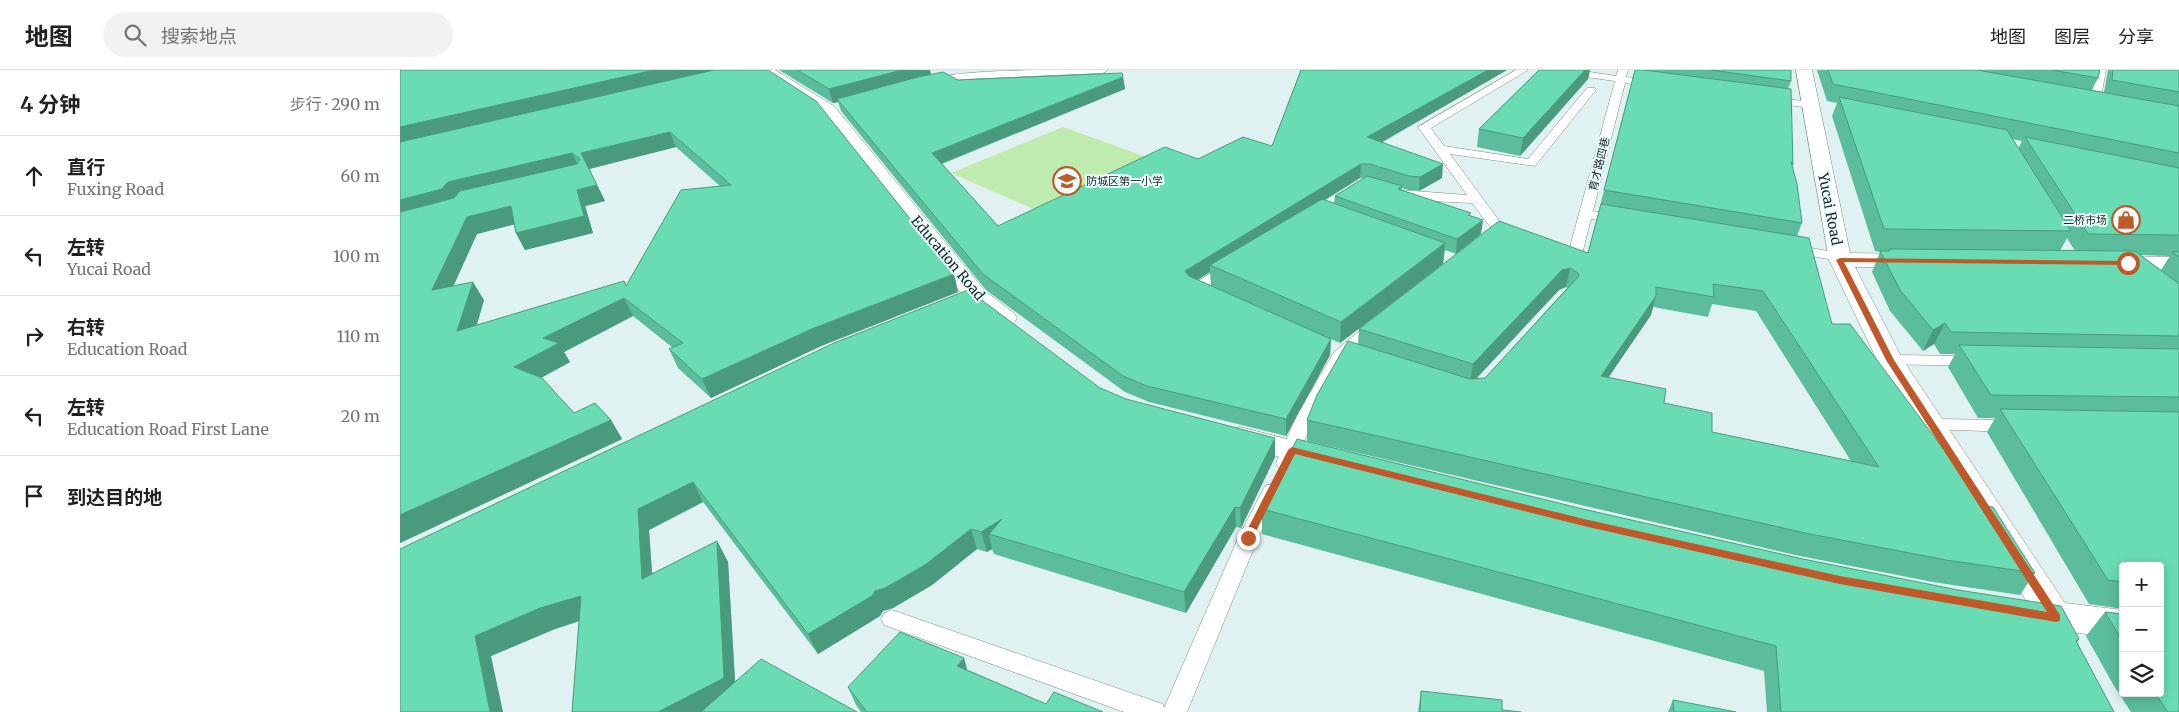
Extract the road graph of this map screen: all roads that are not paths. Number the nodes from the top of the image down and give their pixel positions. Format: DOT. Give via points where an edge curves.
graph roads {
  1 [pos="764,70"];
  2 [pos="1103,70"];
  3 [pos="1523,70"];
  4 [pos="1556,70"];
  5 [pos="1804,70"];
  6 [pos="2101,70"];
  7 [pos="1622,75"];
  8 [pos="920,84"];
  9 [pos="1668,86"];
  10 [pos="1591,90"];
  11 [pos="1754,98"];
  12 [pos="2076,99"];
  13 [pos="2095,102"];
  14 [pos="2114,106"];
  15 [pos="1820,107"];
  16 [pos="1440,149"];
  17 [pos="1382,188"];
  18 [pos="1476,199"];
  19 [pos="1586,214"];
  20 [pos="1635,222"];
  21 [pos="1771,245"];
  22 [pos="1472,252"];
  23 [pos="1246,256"];
  24 [pos="1574,258"];
  25 [pos="1840,258"];
  26 [pos="1937,261"];
  27 [pos="2092,263"];
  28 [pos="2128,263"];
  29 [pos="2179,264"];
  30 [pos="2157,284"];
  31 [pos="976,296"];
  32 [pos="1224,299"];
  33 [pos="949,307"];
  34 [pos="1388,316"];
  35 [pos="1030,336"];
  36 [pos="1337,350"];
  37 [pos="1360,358"];
  38 [pos="1890,360"];
  39 [pos="1990,361"];
  40 [pos="1932,425"];
  41 [pos="2031,426"];
  42 [pos="1215,431"];
  43 [pos="1292,450"];
  44 [pos="1349,464"];
  45 [pos="2007,609"];
  46 [pos="2056,618"];
  47 [pos="892,619"];
  48 [pos="2119,624"];
  49 [pos="2080,661"];
  50 [pos="1154,712"];
  51 [pos="1175,712"];
  1 -- 31 [label="street, Education Road" via="832,108"];
  2 -- 8 [label="lane" via="968,76"];
  3 -- 16 [label="lane" via="1424,127"];
  4 -- 7 [label="lane"];
  5 -- 15 [label="street, Yucai Road"];
  6 -- 13 [label="lane"];
  7 -- 9 [label="lane"];
  7 -- 19 [label="lane, 育才路四巷"];
  10 -- 16 [label="lane" via="1530,163"];
  11 -- 15 [label="lane"];
  12 -- 13 [label="street"];
  13 -- 14 [label="street"];
  15 -- 25 [label="street, Yucai Road"];
  16 -- 18 [label="lane"];
  17 -- 18 [label="lane" via="1407,196"];
  18 -- 22 [label="lane" via="1500,230"];
  19 -- 20 [label="lane"];
  19 -- 24 [label="lane, 育才路四巷"];
  21 -- 25 [label="lane"];
  23 -- 32 [label="lane" via="1196,287"];
  25 -- 26 [label="street"];
  25 -- 38 [label="street, Yucai Road"];
  27 -- 28 [label="street"];
  28 -- 29 [label="street"];
  28 -- 30 [label="street"];
  31 -- 33 [label="street"];
  31 -- 35 [label="street, Education Road"];
  34 -- 36 [label="lane"];
  36 -- 37 [label="lane"];
  36 -- 43 [label="lane"];
  38 -- 39 [label="lane"];
  38 -- 40 [label="street, Yucai Road"];
  40 -- 41 [label="lane"];
  40 -- 46 [label="street, Yucai Road"];
  42 -- 43 [label="street"];
  43 -- 44 [label="street"];
  43 -- 51 [label="lane" via="1248,538"];
  45 -- 46 [label="street"];
  46 -- 48 [label="street"];
  46 -- 49 [label="street, Yucai Road"];
  47 -- 50 [label="lane"];
}
